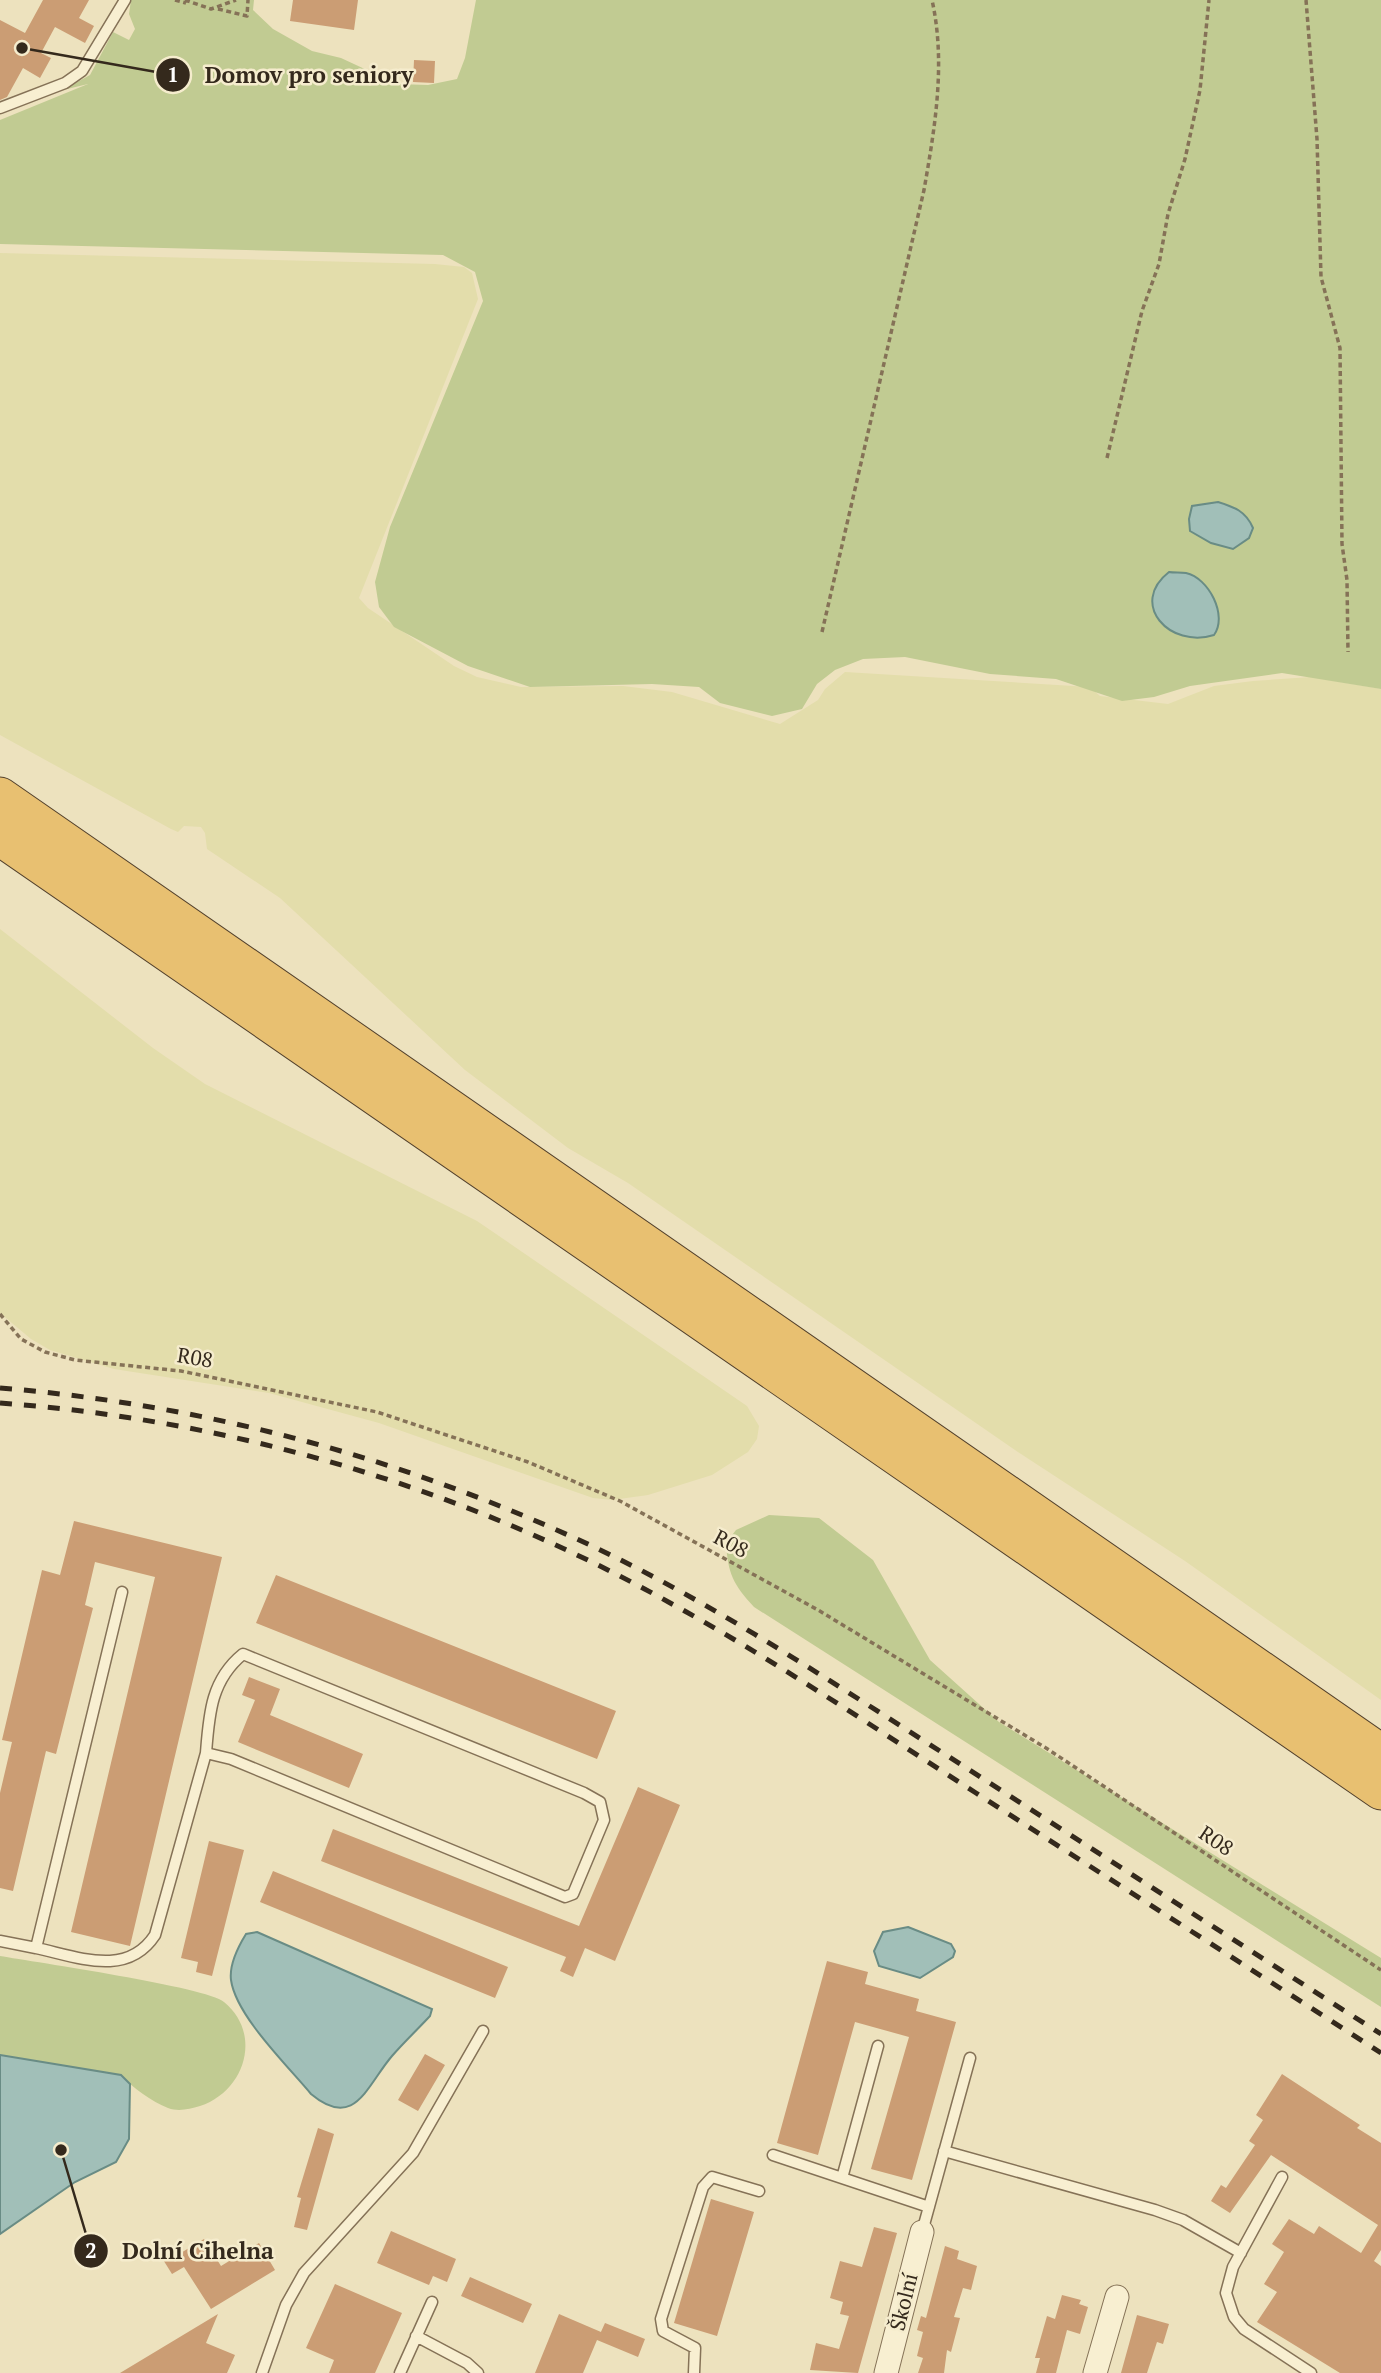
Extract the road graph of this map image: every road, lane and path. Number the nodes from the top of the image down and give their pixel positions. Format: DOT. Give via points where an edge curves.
graph roads {
  1 [pos="124,0"];
  2 [pos="175,0"];
  3 [pos="185,0"];
  4 [pos="236,0"];
  5 [pos="248,0"];
  6 [pos="932,0"];
  7 [pos="1209,0"];
  8 [pos="1306,0"];
  9 [pos="193,5"];
  10 [pos="215,9"];
  11 [pos="0,107"];
  12 [pos="1107,458"];
  13 [pos="822,632"];
  14 [pos="1348,652"];
  15 [pos="0,796"];
  16 [pos="0,837"];
  17 [pos="0,1314"];
  18 [pos="122,1592"];
  19 [pos="1381,1753"];
  20 [pos="206,1754"];
  21 [pos="1381,1791"];
  22 [pos="0,1941"];
  23 [pos="36,1948"];
  24 [pos="1381,1970"];
  25 [pos="484,2031"];
  26 [pos="878,2046"];
  27 [pos="970,2058"];
  28 [pos="944,2151"];
  29 [pos="773,2155"];
  30 [pos="842,2178"];
  31 [pos="1282,2178"];
  32 [pos="759,2191"];
  33 [pos="929,2207"];
  34 [pos="922,2232"];
  35 [pos="1241,2253"];
  36 [pos="1117,2297"];
  37 [pos="432,2302"];
  38 [pos="416,2336"];
  39 [pos="262,2373"];
  40 [pos="400,2373"];
  41 [pos="478,2373"];
  42 [pos="694,2373"];
  43 [pos="886,2373"];
  44 [pos="1095,2373"];
  45 [pos="1311,2373"];
  1 -- 11 [label="lane" via="82,71 65,83"];
  2 -- 9 [label="path"];
  3 -- 9 [label="path"];
  4 -- 10 [label="path"];
  5 -- 10 [label="path" via="247,16"];
  6 -- 13 [label="path" via="940,36 935,128"];
  7 -- 12 [label="path" via="1200,90 1185,159"];
  8 -- 14 [label="path" via="1321,277 1340,348"];
  9 -- 10 [label="path"];
  15 -- 19 [label="highway"];
  16 -- 21 [label="highway"];
  17 -- 24 [label="path, R08" via="21,1339 45,1352 75,1360 194,1373 377,1412 528,1462 620,1501 818,1610 1046,1748"];
  18 -- 23 [label="lane"];
  20 -- 20 [label="lane" via="231,1759 565,1897 573,1894 604,1820 600,1802 584,1793 243,1654 216,1684"];
  20 -- 23 [label="lane" via="155,1934 146,1948 129,1959 109,1963"];
  22 -- 23 [label="lane"];
  25 -- 39 [label="lane" via="413,2153 304,2273 286,2305"];
  26 -- 30 [label="lane"];
  27 -- 28 [label="lane"];
  28 -- 33 [label="lane"];
  28 -- 35 [label="lane" via="1155,2210 1183,2220"];
  29 -- 30 [label="lane"];
  30 -- 33 [label="lane"];
  31 -- 35 [label="lane"];
  32 -- 42 [label="lane" via="712,2178 703,2187 661,2326 695,2348"];
  33 -- 34 [label="lane"];
  34 -- 43 [label="street, Školní"];
  35 -- 45 [label="lane" via="1226,2293 1234,2317 1244,2329"];
  36 -- 44 [label="street"];
  37 -- 38 [label="lane"];
  38 -- 40 [label="lane"];
  38 -- 41 [label="lane"];
}
